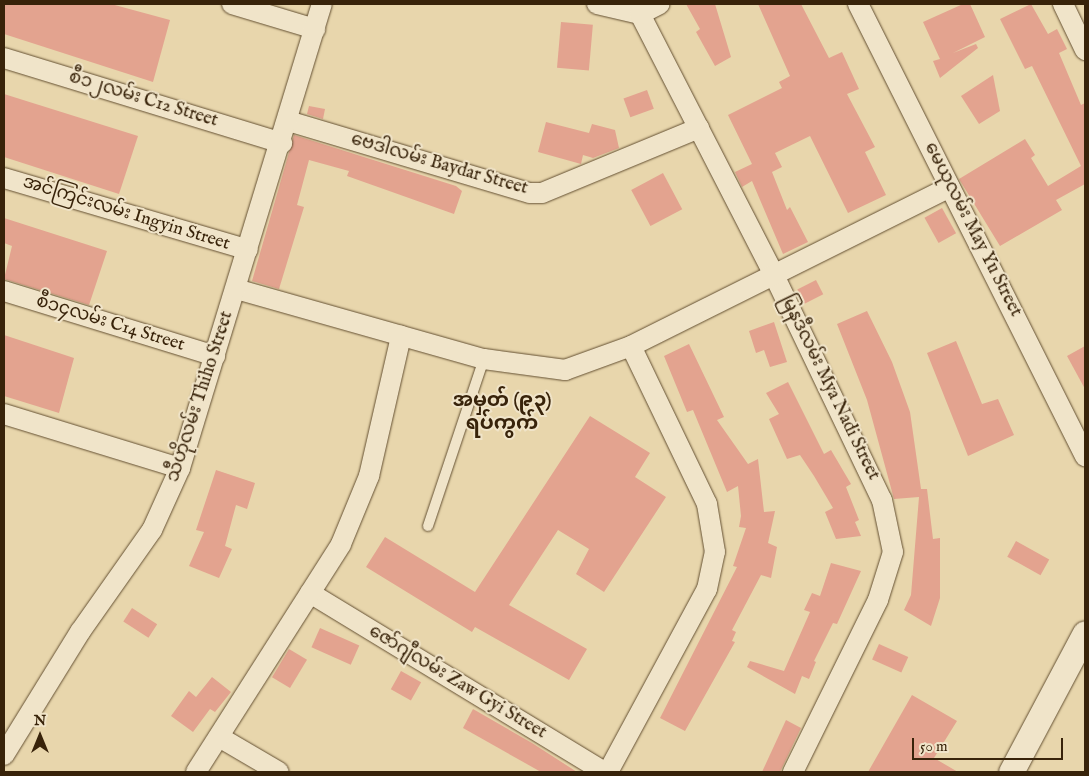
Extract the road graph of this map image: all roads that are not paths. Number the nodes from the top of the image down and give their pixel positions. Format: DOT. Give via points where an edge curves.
graph roads {
  1 [pos="232,4"];
  2 [pos="322,4"];
  3 [pos="597,4"];
  4 [pos="660,4"];
  5 [pos="858,4"];
  6 [pos="1063,4"];
  7 [pos="640,14"];
  8 [pos="316,29"];
  9 [pos="1085,50"];
  10 [pos="4,58"];
  11 [pos="288,121"];
  12 [pos="699,128"];
  13 [pos="282,143"];
  14 [pos="4,178"];
  15 [pos="950,187"];
  16 [pos="248,250"];
  17 [pos="774,275"];
  18 [pos="236,289"];
  19 [pos="4,292"];
  20 [pos="401,336"];
  21 [pos="631,346"];
  22 [pos="215,356"];
  23 [pos="484,359"];
  24 [pos="4,414"];
  25 [pos="1085,456"];
  26 [pos="180,468"];
  27 [pos="428,526"];
  28 [pos="310,593"];
  29 [pos="1085,633"];
  30 [pos="219,737"];
  31 [pos="4,755"];
  32 [pos="196,772"];
  33 [pos="279,772"];
  34 [pos="604,772"];
  35 [pos="608,772"];
  36 [pos="792,772"];
  37 [pos="1011,772"];
  1 -- 8 [label="street"];
  2 -- 8 [label="street, သီဟိုလမ်း Thiho Street"];
  3 -- 7 [label="street"];
  4 -- 7 [label="street"];
  5 -- 15 [label="street, မေယုလမ်း May Yu Street"];
  6 -- 9 [label="street"];
  7 -- 12 [label="street, မြနဒီလမ်း Mya Nadi Street"];
  8 -- 11 [label="street, သီဟိုလမ်း Thiho Street"];
  10 -- 13 [label="street, စီ၁၂လမ်း C12 Street"];
  11 -- 12 [label="street, ဗေဒါလမ်း Baydar Street" via="530,193 542,193"];
  11 -- 13 [label="street, သီဟိုလမ်း Thiho Street"];
  12 -- 17 [label="street, မြနဒီလမ်း Mya Nadi Street"];
  13 -- 16 [label="street, သီဟိုလမ်း Thiho Street"];
  14 -- 16 [label="street, အင်ကြင်းလမ်း Ingyin Street"];
  15 -- 17 [label="street"];
  15 -- 25 [label="street, မေယုလမ်း May Yu Street"];
  16 -- 18 [label="street, သီဟိုလမ်း Thiho Street"];
  17 -- 21 [label="street"];
  17 -- 36 [label="street, မြနဒီလမ်း Mya Nadi Street" via="882,500 893,552 878,600"];
  18 -- 20 [label="street"];
  18 -- 22 [label="street, သီဟိုလမ်း Thiho Street"];
  19 -- 22 [label="street, စီ၁၄လမ်း C14 Street"];
  20 -- 23 [label="street"];
  20 -- 28 [label="street" via="369,476 341,544"];
  21 -- 23 [label="street" via="565,370"];
  21 -- 35 [label="street" via="707,504 715,552 707,589"];
  22 -- 26 [label="street, သီဟိုလမ်း Thiho Street"];
  23 -- 27 [label="lane"];
  24 -- 26 [label="street"];
  26 -- 31 [label="street, သီဟိုလမ်း Thiho Street" via="152,530 80,632"];
  28 -- 30 [label="street"];
  28 -- 34 [label="street, ဇော်ဂျီလမ်း Zaw Gyi Street"];
  29 -- 37 [label="street"];
  30 -- 32 [label="street"];
  30 -- 33 [label="street"];
}
